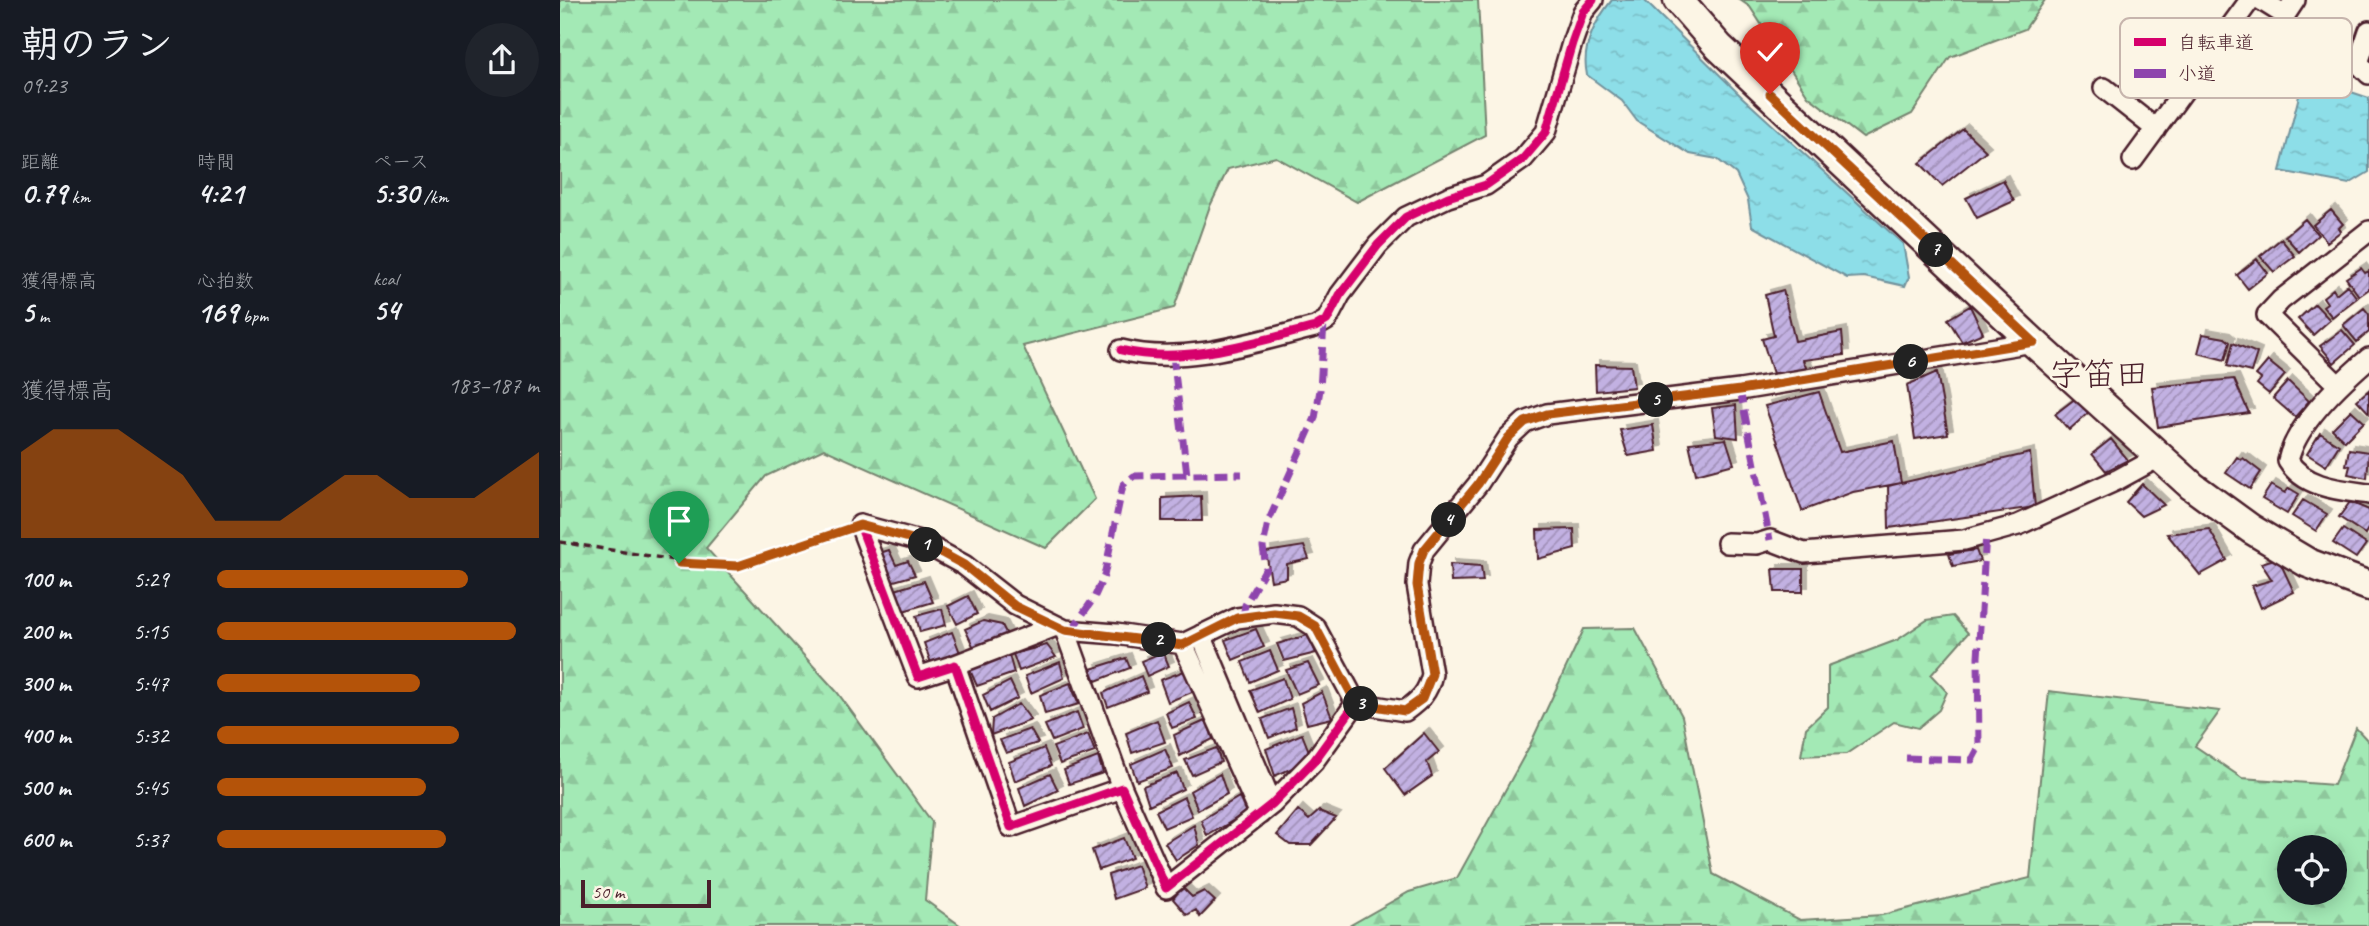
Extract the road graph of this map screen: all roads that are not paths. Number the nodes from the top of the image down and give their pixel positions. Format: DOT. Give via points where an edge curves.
graph roads {
  1 [pos="1593,0"];
  2 [pos="1678,0"];
  3 [pos="2250,0"];
  4 [pos="2261,0"];
  5 [pos="2295,0"];
  6 [pos="2237,18"];
  7 [pos="2369,31"];
  8 [pos="2369,74"];
  9 [pos="2104,88"];
  10 [pos="2179,98"];
  11 [pos="2156,129"];
  12 [pos="2133,160"];
  13 [pos="2369,231"];
  14 [pos="2034,342"];
  15 [pos="1121,350"];
  16 [pos="2369,358"];
  17 [pos="2338,385"];
  18 [pos="2159,457"];
  19 [pos="2369,494"];
  20 [pos="1727,542"];
  21 [pos="2369,586"];
  22 [pos="1060,628"];
  23 [pos="1201,635"];
  24 [pos="1183,645"];
  25 [pos="955,665"];
  26 [pos="1356,703"];
  27 [pos="1122,789"];
  28 [pos="1266,809"];
  1 -- 15 [label="street" via="1583,12 1546,132 1523,159 1486,185 1406,217 1378,245 1327,320 1315,327 1173,355"];
  2 -- 14 [label="main road" via="1719,47"];
  3 -- 6 [label="street"];
  4 -- 5 [label="street" via="2284,15"];
  7 -- 8 [label="street" via="2358,62"];
  9 -- 11 [label="street"];
  10 -- 11 [label="street"];
  11 -- 12 [label="street"];
  13 -- 17 [label="street" via="2267,315"];
  14 -- 18 [label="main road"];
  14 -- 26 [label="street" via="1740,390 1547,414 1525,422 1508,438 1419,563 1417,585 1432,674 1422,699 1405,711"];
  16 -- 17 [label="street"];
  17 -- 19 [label="street" via="2291,447 2288,461 2295,472 2324,488"];
  18 -- 20 [label="street" via="2018,525 1964,540 1804,553 1770,540"];
  18 -- 21 [label="main road" via="2251,529 2308,563"];
  22 -- 24 [label="street"];
  22 -- 25 [label="street"];
  22 -- 25 [label="street" via="1015,606 964,565 920,541 860,525 918,677"];
  22 -- 27 [label="street"];
  23 -- 24 [label="street"];
  23 -- 26 [label="street" via="1237,618 1274,613 1298,616 1315,626"];
  23 -- 28 [label="street"];
  24 -- 28 [label="street"];
  25 -- 27 [label="street" via="1011,827"];
  26 -- 28 [label="street" via="1314,761"];
  27 -- 28 [label="street" via="1167,888"];
}
